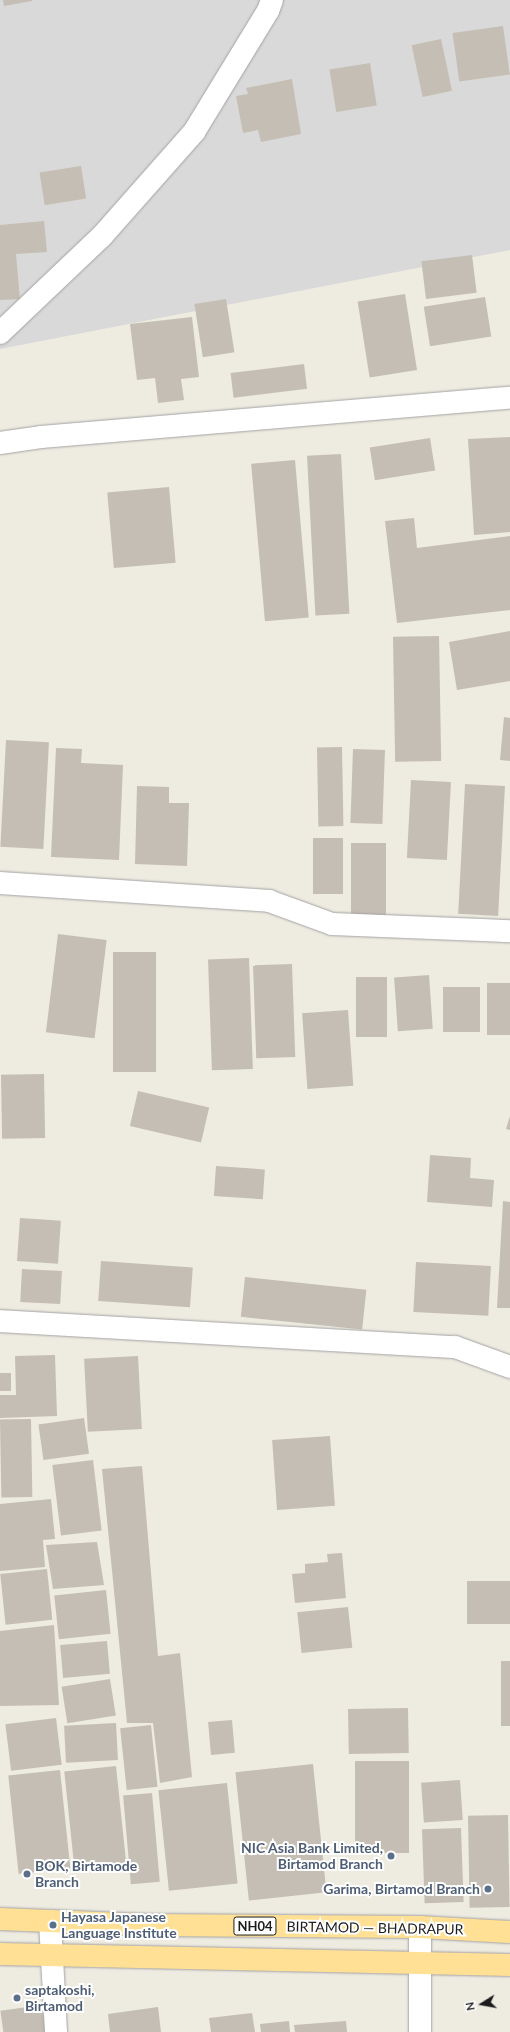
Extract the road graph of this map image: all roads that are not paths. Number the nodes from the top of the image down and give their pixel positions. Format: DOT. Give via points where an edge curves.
graph roads {
  1 [pos="272,0"];
  2 [pos="0,333"];
  3 [pos="510,398"];
  4 [pos="0,443"];
  5 [pos="0,883"];
  6 [pos="510,931"];
  7 [pos="0,1321"];
  8 [pos="510,1367"];
  9 [pos="0,1920"];
  10 [pos="50,1921"];
  11 [pos="420,1927"];
  12 [pos="510,1932"];
  13 [pos="0,1954"];
  14 [pos="51,1956"];
  15 [pos="419,1962"];
  16 [pos="510,1964"];
  17 [pos="56,2032"];
  18 [pos="420,2032"];
  1 -- 2 [label="street" via="268,11 194,132 102,236"];
  3 -- 4 [label="street" via="41,437"];
  5 -- 6 [label="street" via="269,900 332,924"];
  7 -- 8 [label="street" via="455,1347"];
  9 -- 10 [label="main road, BIRTAMOD — BHADRAPUR / NH04"];
  10 -- 11 [label="main road, BIRTAMOD — BHADRAPUR / NH04" via="148,1925"];
  10 -- 14 [label="street"];
  11 -- 12 [label="main road, BIRTAMOD — BHADRAPUR / NH04"];
  11 -- 15 [label="street"];
  13 -- 14 [label="main road"];
  14 -- 15 [label="main road"];
  14 -- 17 [label="street"];
  15 -- 16 [label="main road"];
  15 -- 18 [label="street"];
}
